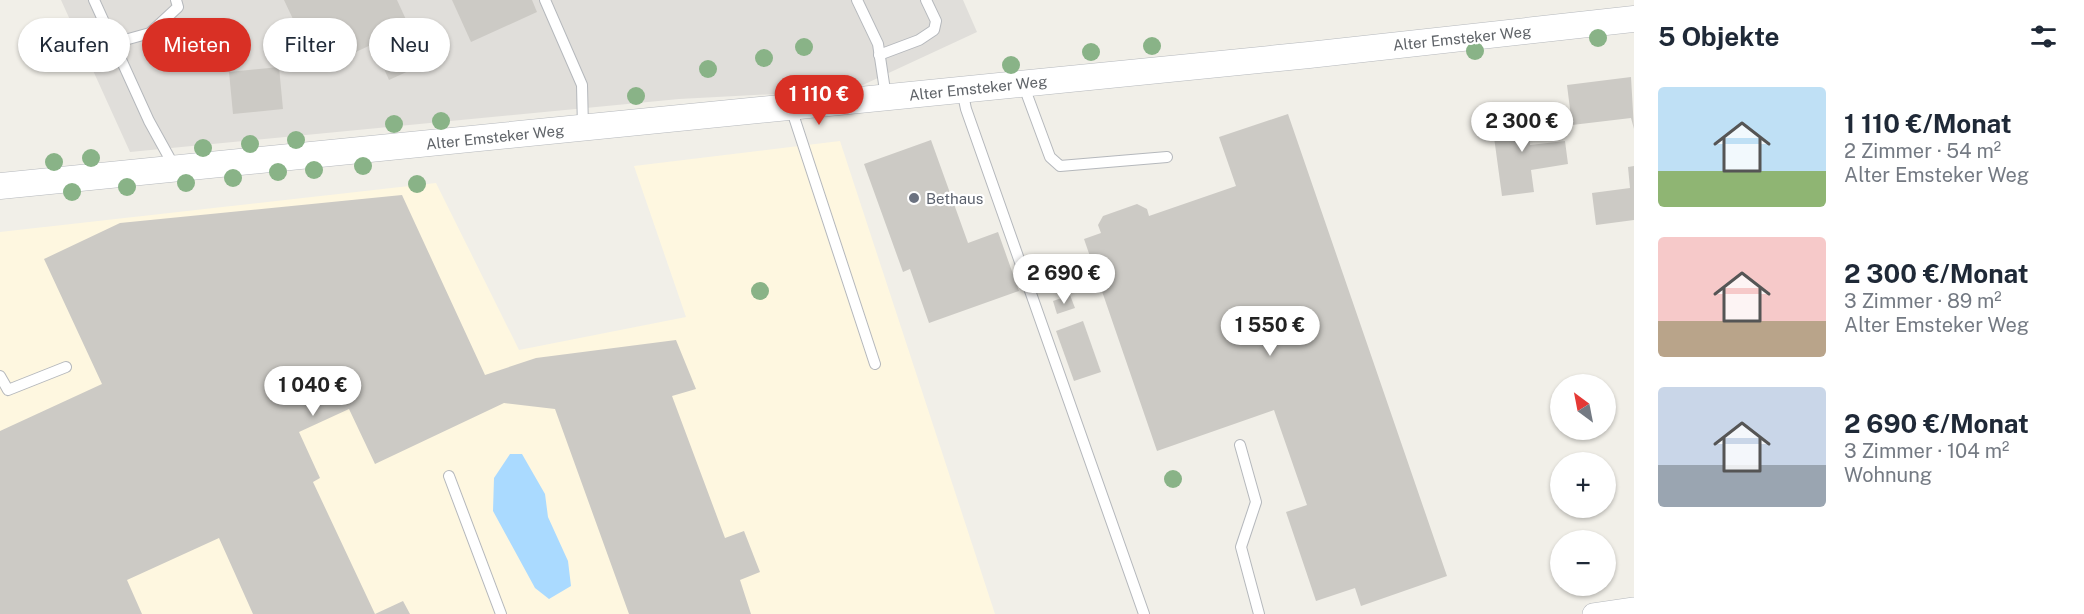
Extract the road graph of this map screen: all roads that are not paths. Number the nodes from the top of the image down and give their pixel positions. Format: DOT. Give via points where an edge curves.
graph roads {
  1 [pos="94,0"];
  2 [pos="176,0"];
  3 [pos="545,0"];
  4 [pos="857,0"];
  5 [pos="926,0"];
  6 [pos="102,18"];
  7 [pos="1634,19"];
  8 [pos="130,39"];
  9 [pos="879,55"];
  10 [pos="127,72"];
  11 [pos="1023,84"];
  12 [pos="962,90"];
  13 [pos="886,98"];
  14 [pos="790,107"];
  15 [pos="583,128"];
  16 [pos="1167,157"];
  17 [pos="176,168"];
  18 [pos="0,186"];
  19 [pos="875,364"];
  20 [pos="66,367"];
  21 [pos="0,376"];
  22 [pos="1240,445"];
  23 [pos="449,476"];
  24 [pos="1634,608"];
  25 [pos="501,614"];
  26 [pos="1144,614"];
  27 [pos="1259,614"];
  28 [pos="1593,614"];
  1 -- 6 [label="lane"];
  2 -- 8 [label="lane" via="177,7 150,33"];
  3 -- 15 [label="lane" via="582,85"];
  4 -- 9 [label="lane" via="878,44"];
  5 -- 9 [label="lane" via="936,21 934,30"];
  7 -- 11 [label="street, Alter Emsteker Weg"];
  9 -- 13 [label="lane"];
  10 -- 17 [label="lane"];
  11 -- 12 [label="street, Alter Emsteker Weg"];
  11 -- 16 [label="lane" via="1050,157 1060,166"];
  12 -- 13 [label="street, Alter Emsteker Weg"];
  12 -- 26 [label="lane"];
  13 -- 14 [label="street, Alter Emsteker Weg"];
  14 -- 15 [label="street, Alter Emsteker Weg"];
  14 -- 19 [label="lane"];
  15 -- 17 [label="street, Alter Emsteker Weg"];
  17 -- 18 [label="street, Alter Emsteker Weg"];
  20 -- 21 [label="lane" via="8,390"];
  22 -- 27 [label="lane" via="1256,502 1241,547"];
  23 -- 25 [label="lane"];
  24 -- 28 [label="street"];
}
